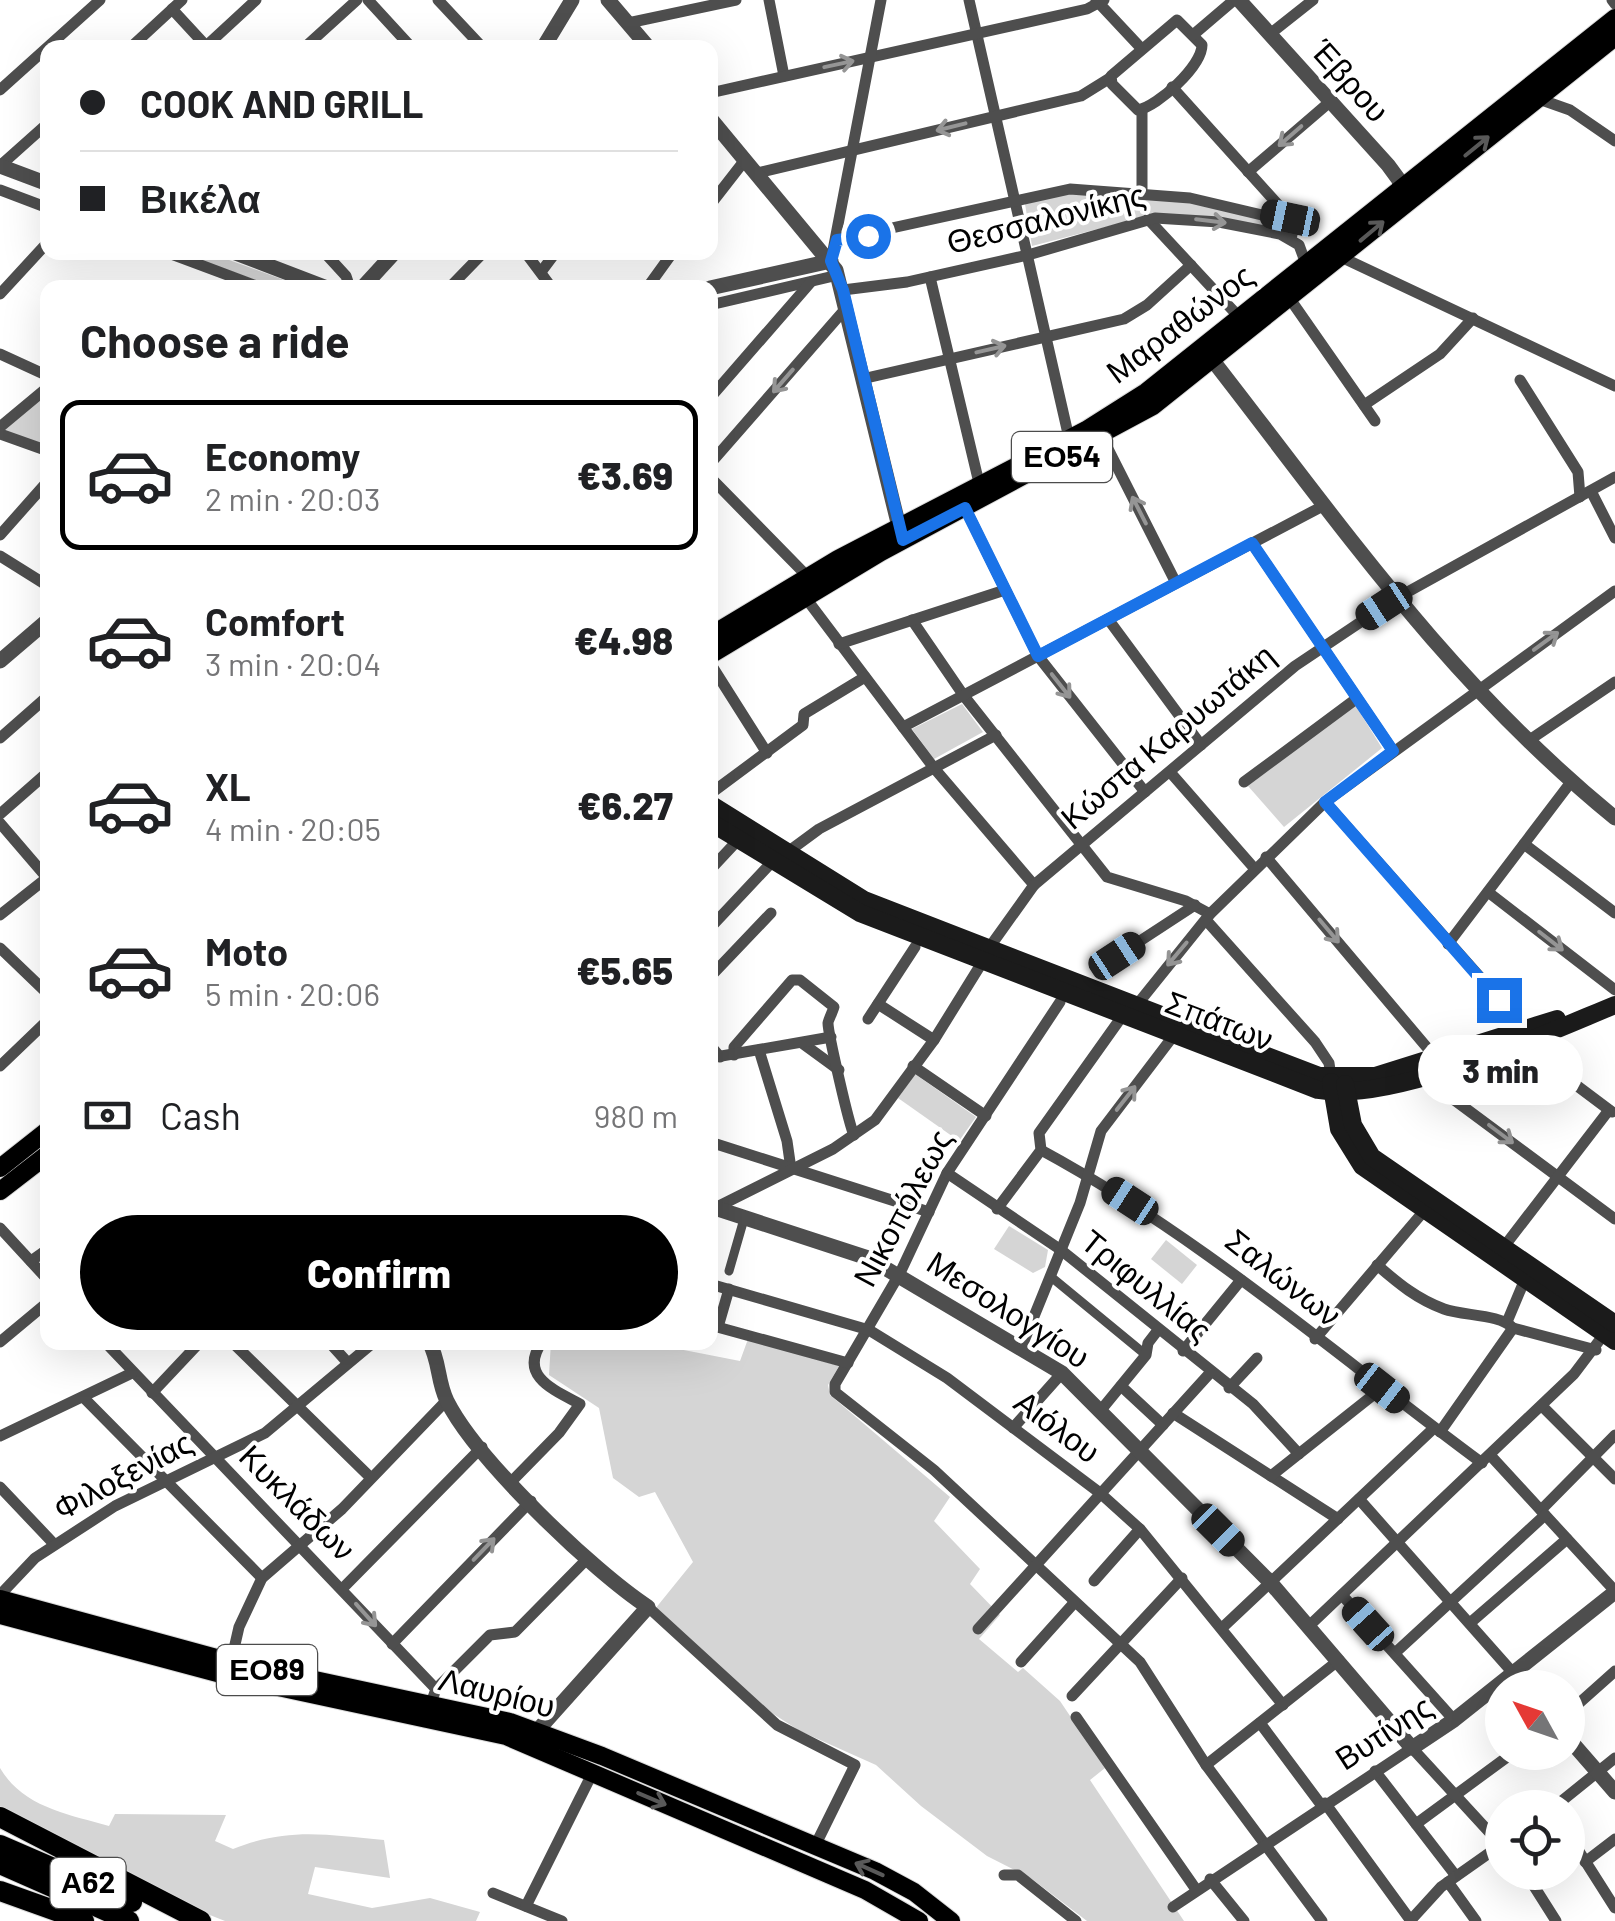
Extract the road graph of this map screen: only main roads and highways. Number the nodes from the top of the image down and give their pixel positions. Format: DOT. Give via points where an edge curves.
graph roads {
  1 [pos="1615,18"];
  2 [pos="1615,38"];
  3 [pos="1209,354"];
  4 [pos="900,533"];
  5 [pos="718,631"];
  6 [pos="718,650"];
  7 [pos="718,810"];
  8 [pos="718,827"];
  9 [pos="778,858"];
  10 [pos="1615,1004"];
  11 [pos="1130,1010"];
  12 [pos="1522,1036"];
  13 [pos="1338,1085"];
  14 [pos="40,1122"];
  15 [pos="40,1136"];
  16 [pos="0,1153"];
  17 [pos="40,1160"];
  18 [pos="0,1168"];
  19 [pos="40,1174"];
  20 [pos="0,1191"];
  21 [pos="0,1204"];
  22 [pos="1608,1337"];
  23 [pos="0,1597"];
  24 [pos="0,1615"];
  25 [pos="534,1739"];
  26 [pos="0,1817"];
  27 [pos="0,1845"];
  28 [pos="0,1864"];
  29 [pos="0,1891"];
  30 [pos="84,1921"];
  31 [pos="130,1921"];
  32 [pos="175,1921"];
  33 [pos="201,1921"];
  34 [pos="920,1921"];
  35 [pos="952,1921"];
  1 -- 3 [label="main road, Μαραθώνος / ΕΟ54" via="1401,184 1240,318"];
  3 -- 2 [label="main road, Μαραθώνος / ΕΟ54, one-way" via="1290,299"];
  3 -- 4 [label="main road, Μαραθώνος / ΕΟ54"];
  3 -- 4 [label="main road, Μαραθώνος / ΕΟ54" via="1153,406 1102,437 965,508"];
  4 -- 5 [label="main road, Μαραθώνος / ΕΟ54" via="807,576"];
  4 -- 6 [label="main road, Μαραθώνος / ΕΟ54"];
  7 -- 9 [label="main road, Σπάτων"];
  8 -- 9 [label="main road, Σπάτων"];
  9 -- 11 [label="main road, Σπάτων" via="986,954"];
  10 -- 12 [label="main road, Σπάτων"];
  11 -- 13 [label="main road, Σπάτων"];
  11 -- 13 [label="main road, Σπάτων" via="1174,1035 1302,1085"];
  12 -- 13 [label="main road, Σπάτων"];
  12 -- 13 [label="main road, Σπάτων" via="1422,1076"];
  13 -- 22 [label="main road" via="1372,1157 1504,1248"];
  13 -- 22 [label="main road" via="1340,1129 1354,1158"];
  14 -- 16 [label="main road"];
  15 -- 18 [label="main road"];
  17 -- 20 [label="main road"];
  19 -- 21 [label="main road"];
  23 -- 25 [label="main road, Λαυρίου / ΕΟ89" via="231,1662 433,1698"];
  24 -- 25 [label="main road, Λαυρίου / ΕΟ89" via="218,1674"];
  25 -- 34 [label="main road, Λαυρίου / ΕΟ89, one-way" via="592,1774 865,1890"];
  35 -- 25 [label="main road, Λαυρίου / ΕΟ89, one-way" via="901,1884 815,1846"];
  26 -- 33 [label="highway"];
  27 -- 32 [label="highway, Α62"];
  28 -- 31 [label="highway, Α62"];
  29 -- 30 [label="highway"];
}
